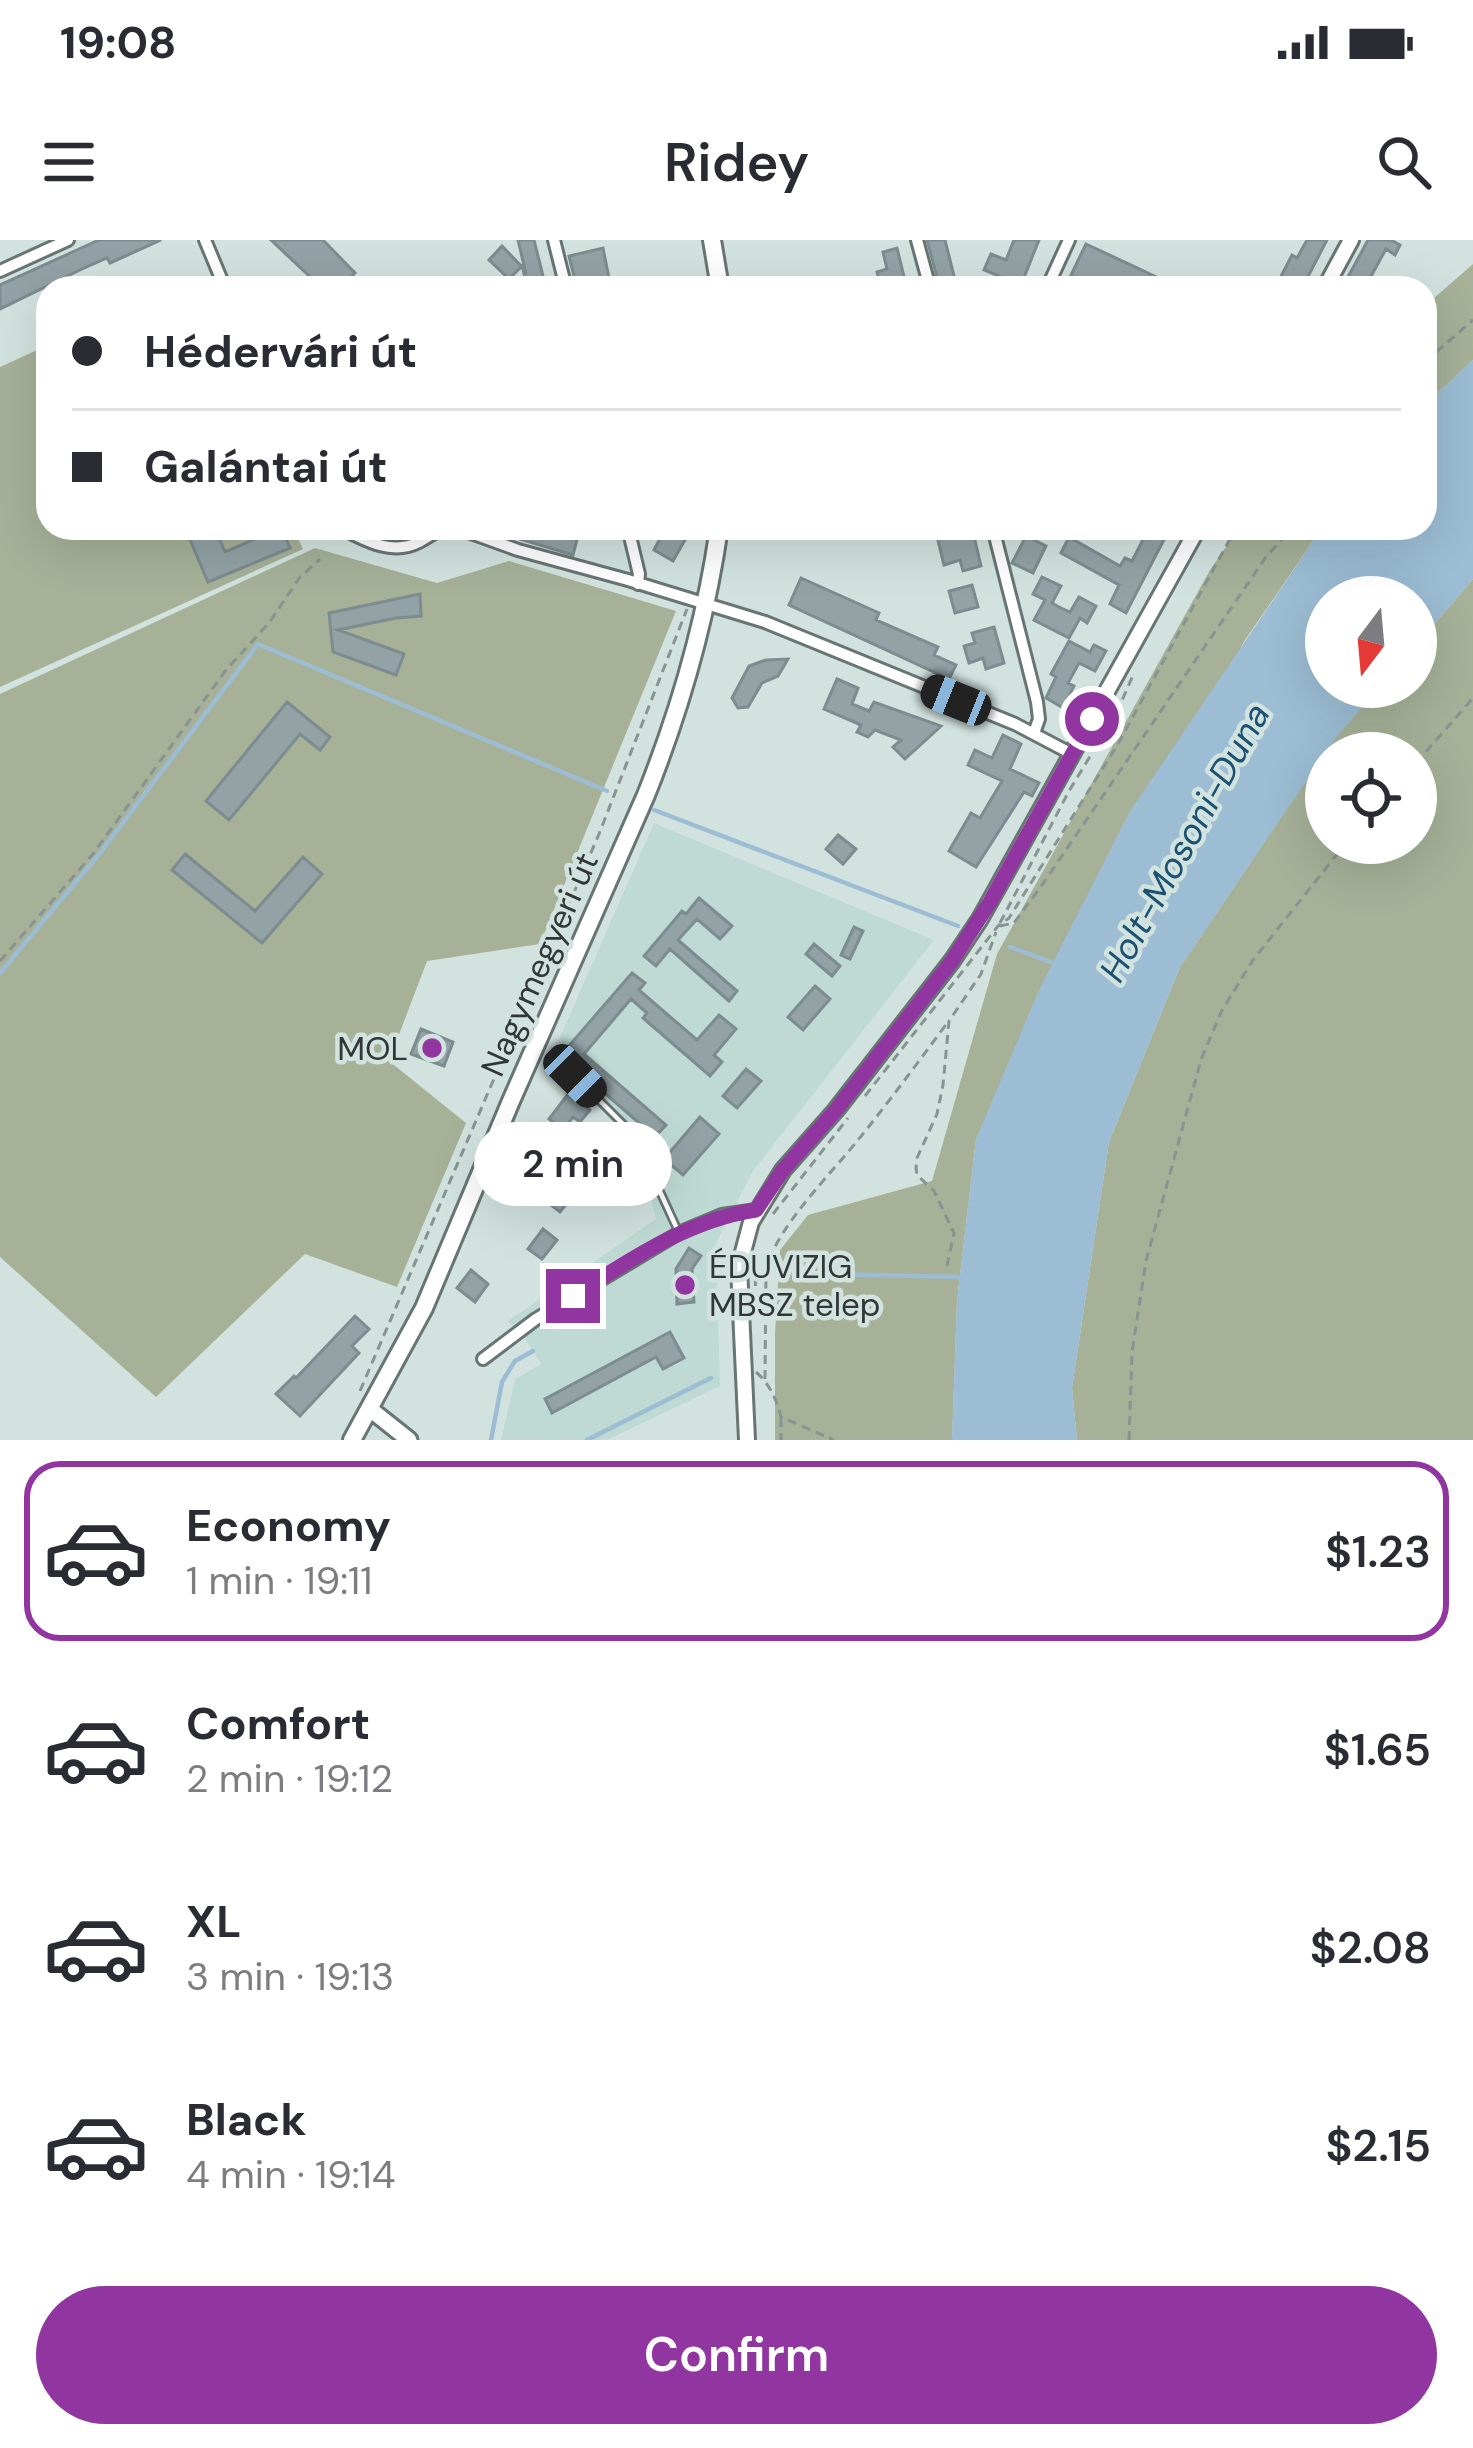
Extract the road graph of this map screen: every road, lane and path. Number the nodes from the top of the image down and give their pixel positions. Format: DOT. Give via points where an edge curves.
graph roads {
  1 [pos="68,240"];
  2 [pos="205,240"];
  3 [pos="554,240"];
  4 [pos="712,240"];
  5 [pos="917,240"];
  6 [pos="1069,240"];
  7 [pos="1351,240"];
  8 [pos="0,271"];
  9 [pos="220,276"];
  10 [pos="563,276"];
  11 [pos="717,276"];
  12 [pos="927,276"];
  13 [pos="1053,276"];
  14 [pos="1332,276"];
  15 [pos="1473,320"];
  16 [pos="1437,352"];
  17 [pos="366,540"];
  18 [pos="421,540"];
  19 [pos="491,540"];
  20 [pos="631,540"];
  21 [pos="715,540"];
  22 [pos="996,540"];
  23 [pos="1191,540"];
  24 [pos="1229,540"];
  25 [pos="1281,540"];
  26 [pos="320,559"];
  27 [pos="638,584"];
  28 [pos="697,603"];
  29 [pos="1134,673"];
  30 [pos="1473,698"];
  31 [pos="1034,733"];
  32 [pos="1437,739"];
  33 [pos="1072,754"];
  34 [pos="1329,864"];
  35 [pos="998,926"];
  36 [pos="0,961"];
  37 [pos="950,1021"];
  38 [pos="575,1076"];
  39 [pos="763,1214"];
  40 [pos="679,1233"];
  41 [pos="755,1257"];
  42 [pos="947,1266"];
  43 [pos="755,1310"];
  44 [pos="483,1359"];
  45 [pos="757,1372"];
  46 [pos="758,1395"];
  47 [pos="363,1404"];
  48 [pos="781,1417"];
  49 [pos="352,1440"];
  50 [pos="409,1440"];
  51 [pos="747,1440"];
  52 [pos="781,1440"];
  53 [pos="834,1440"];
  54 [pos="1129,1440"];
  1 -- 8 [label="street"];
  2 -- 9 [label="street"];
  3 -- 10 [label="street"];
  4 -- 11 [label="main road"];
  5 -- 12 [label="street"];
  6 -- 13 [label="street"];
  7 -- 14 [label="street"];
  15 -- 16 [label="path"];
  17 -- 18 [label="street" via="397,547"];
  19 -- 27 [label="street"];
  20 -- 27 [label="street"];
  21 -- 28 [label="main road, Nagymegyeri út"];
  22 -- 31 [label="street" via="1037,702"];
  23 -- 33 [label="street"];
  24 -- 35 [label="path" via="1118,744"];
  25 -- 35 [label="path" via="1042,885 1014,923"];
  26 -- 36 [label="path" via="226,670 93,854"];
  27 -- 28 [label="street"];
  28 -- 31 [label="street" via="765,622"];
  28 -- 47 [label="path"];
  28 -- 47 [label="main road, Nagymegyeri út" via="646,795 424,1308"];
  29 -- 35 [label="path"];
  30 -- 32 [label="path"];
  31 -- 33 [label="street"];
  33 -- 39 [label="street" via="952,961 783,1170"];
  34 -- 54 [label="path" via="1253,959 1201,1060 1146,1261"];
  35 -- 37 [label="path" via="981,974"];
  35 -- 39 [label="path"];
  37 -- 42 [label="path" via="940,1100 916,1168 954,1233"];
  37 -- 48 [label="path" via="770,1253 764,1379"];
  38 -- 40 [label="lane" via="634,1135"];
  39 -- 40 [label="street" via="722,1215"];
  39 -- 51 [label="street" via="740,1267"];
  40 -- 44 [label="street"];
  41 -- 43 [label="path"];
  45 -- 46 [label="path"];
  47 -- 49 [label="main road, Nagymegyeri út"];
  47 -- 50 [label="main road"];
  48 -- 52 [label="path"];
  48 -- 53 [label="path"];
}
